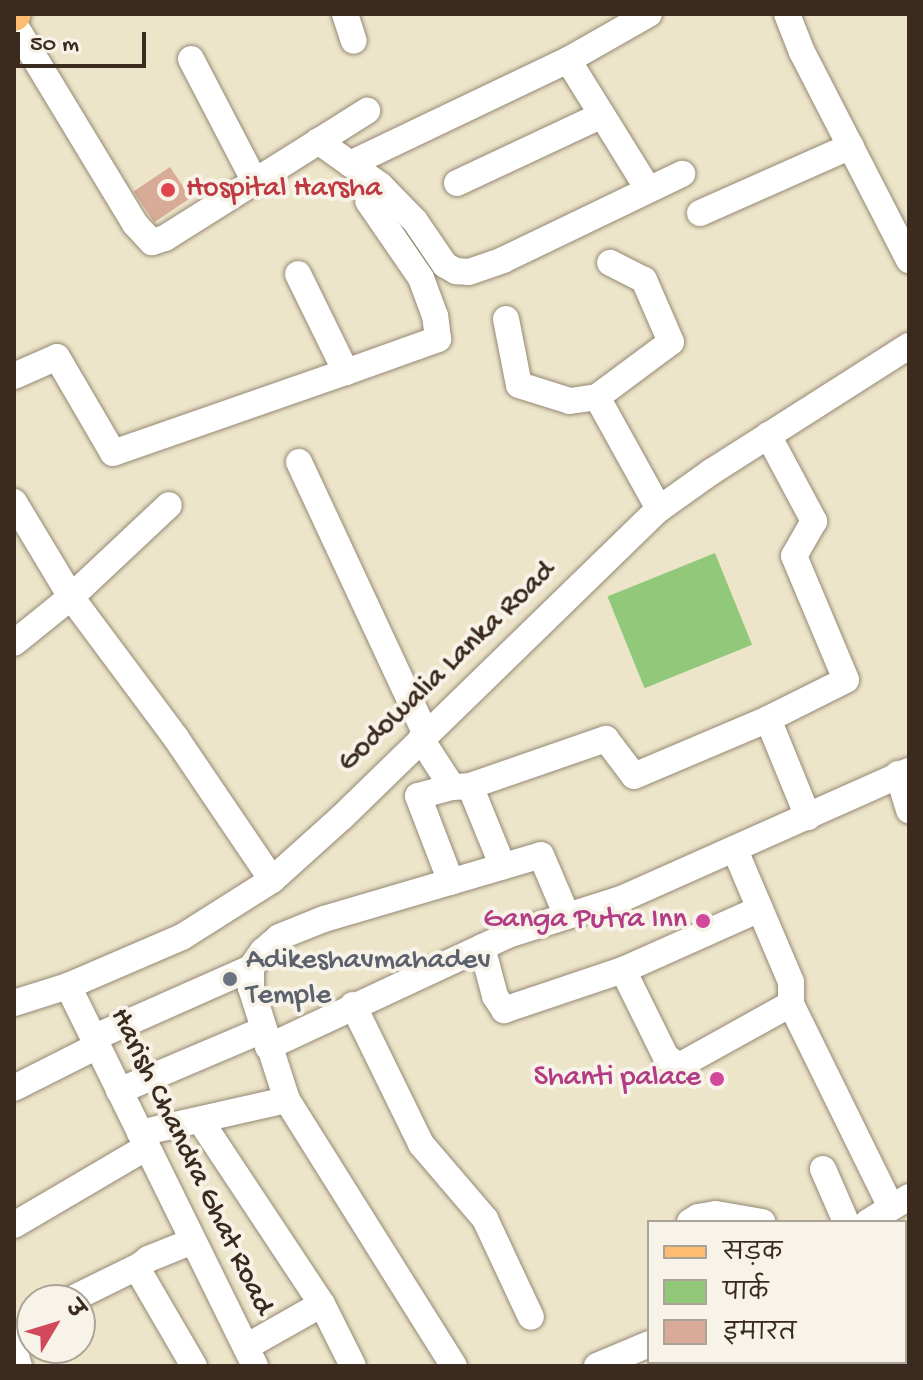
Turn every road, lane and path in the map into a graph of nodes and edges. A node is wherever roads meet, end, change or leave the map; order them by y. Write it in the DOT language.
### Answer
graph roads {
  1 [pos="345,14"];
  2 [pos="649,14"];
  3 [pos="787,14"];
  4 [pos="14,24"];
  5 [pos="354,41"];
  6 [pos="191,59"];
  7 [pos="568,60"];
  8 [pos="367,111"];
  9 [pos="602,115"];
  10 [pos="318,141"];
  11 [pos="851,146"];
  12 [pos="350,164"];
  13 [pos="682,174"];
  14 [pos="255,182"];
  15 [pos="457,183"];
  16 [pos="648,189"];
  17 [pos="368,201"];
  18 [pos="700,213"];
  19 [pos="909,260"];
  20 [pos="610,263"];
  21 [pos="298,274"];
  22 [pos="506,319"];
  23 [pos="909,346"];
  24 [pos="346,372"];
  25 [pos="14,376"];
  26 [pos="597,397"];
  27 [pos="768,435"];
  28 [pos="299,462"];
  29 [pos="14,502"];
  30 [pos="169,505"];
  31 [pos="659,509"];
  32 [pos="71,597"];
  33 [pos="14,643"];
  34 [pos="768,719"];
  35 [pos="424,736"];
  36 [pos="903,772"];
  37 [pos="461,786"];
  38 [pos="909,810"];
  39 [pos="808,817"];
  40 [pos="735,850"];
  41 [pos="503,867"];
  42 [pos="272,880"];
  43 [pos="451,882"];
  44 [pos="760,909"];
  45 [pos="567,916"];
  46 [pos="482,947"];
  47 [pos="251,968"];
  48 [pos="623,970"];
  49 [pos="68,986"];
  50 [pos="14,1003"];
  51 [pos="791,1004"];
  52 [pos="353,1005"];
  53 [pos="266,1038"];
  54 [pos="95,1042"];
  55 [pos="14,1088"];
  56 [pos="119,1091"];
  57 [pos="287,1100"];
  58 [pos="200,1120"];
  59 [pos="144,1140"];
  60 [pos="823,1169"];
  61 [pos="865,1216"];
  62 [pos="693,1220"];
  63 [pos="750,1220"];
  64 [pos="14,1225"];
  65 [pos="193,1241"];
  66 [pos="141,1265"];
  67 [pos="96,1287"];
  68 [pos="322,1304"];
  69 [pos="531,1317"];
  70 [pos="647,1345"];
  71 [pos="14,1349"];
  72 [pos="250,1357"];
  73 [pos="19,1366"];
  74 [pos="194,1366"];
  75 [pos="353,1366"];
  76 [pos="454,1366"];
  77 [pos="597,1366"];
  1 -- 5 [label="street"];
  2 -- 7 [label="street"];
  3 -- 11 [label="street"];
  4 -- 14 [label="street"];
  6 -- 14 [label="street"];
  7 -- 9 [label="street"];
  7 -- 12 [label="street"];
  8 -- 10 [label="street"];
  9 -- 15 [label="street"];
  9 -- 16 [label="street"];
  10 -- 12 [label="street"];
  10 -- 14 [label="street"];
  11 -- 18 [label="street"];
  11 -- 19 [label="street"];
  12 -- 16 [label="street"];
  13 -- 16 [label="street"];
  17 -- 24 [label="street"];
  20 -- 26 [label="street"];
  21 -- 24 [label="street"];
  22 -- 26 [label="street"];
  23 -- 27 [label="street, Godowalia Lanka Road"];
  24 -- 25 [label="street"];
  26 -- 31 [label="street"];
  27 -- 31 [label="street, Godowalia Lanka Road"];
  27 -- 34 [label="street"];
  28 -- 35 [label="street"];
  29 -- 32 [label="street"];
  30 -- 32 [label="street"];
  31 -- 35 [label="street, Godowalia Lanka Road"];
  32 -- 33 [label="street"];
  32 -- 42 [label="street"];
  34 -- 37 [label="street"];
  34 -- 39 [label="street"];
  35 -- 37 [label="street"];
  35 -- 42 [label="street, Godowalia Lanka Road"];
  36 -- 38 [label="street"];
  36 -- 39 [label="street"];
  37 -- 41 [label="street"];
  37 -- 43 [label="street"];
  39 -- 40 [label="street"];
  40 -- 44 [label="street"];
  40 -- 45 [label="street"];
  41 -- 43 [label="street"];
  41 -- 45 [label="street"];
  42 -- 49 [label="street, Godowalia Lanka Road"];
  43 -- 47 [label="street"];
  44 -- 48 [label="street"];
  44 -- 51 [label="street"];
  45 -- 46 [label="street"];
  46 -- 48 [label="street"];
  46 -- 52 [label="street"];
  47 -- 53 [label="street"];
  47 -- 54 [label="street"];
  48 -- 51 [label="street"];
  49 -- 50 [label="street, Godowalia Lanka Road"];
  49 -- 54 [label="street, Harish Chandra Ghat Road"];
  51 -- 61 [label="street"];
  52 -- 53 [label="street"];
  52 -- 69 [label="street"];
  53 -- 56 [label="street"];
  53 -- 57 [label="street"];
  54 -- 55 [label="street"];
  54 -- 56 [label="street, Harish Chandra Ghat Road"];
  56 -- 59 [label="street, Harish Chandra Ghat Road"];
  57 -- 58 [label="street"];
  57 -- 76 [label="street"];
  58 -- 59 [label="street"];
  58 -- 68 [label="street"];
  59 -- 64 [label="street"];
  59 -- 65 [label="street, Harish Chandra Ghat Road"];
  60 -- 61 [label="street"];
  62 -- 63 [label="street"];
  65 -- 66 [label="street"];
  65 -- 72 [label="street, Harish Chandra Ghat Road"];
  66 -- 67 [label="street"];
  66 -- 74 [label="street"];
  68 -- 72 [label="street"];
  68 -- 75 [label="street"];
  70 -- 77 [label="street"];
  71 -- 73 [label="street"];
}
